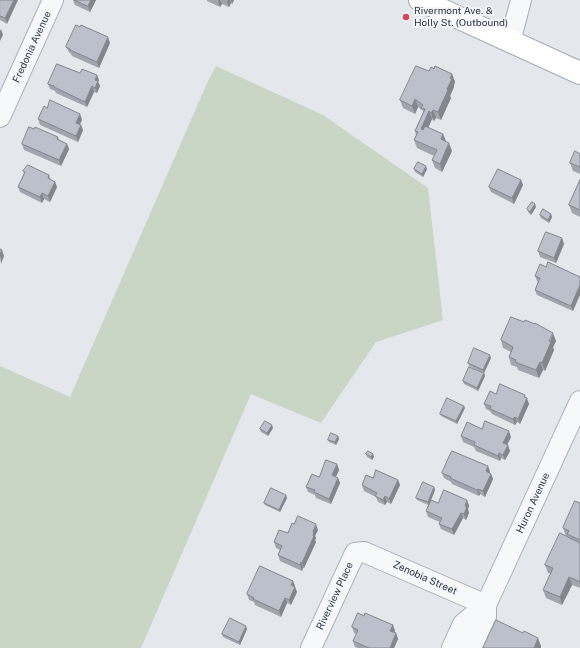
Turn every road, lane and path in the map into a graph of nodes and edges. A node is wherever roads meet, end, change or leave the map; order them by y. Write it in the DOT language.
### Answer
graph roads {
  1 [pos="52,0"];
  2 [pos="420,0"];
  3 [pos="521,0"];
  4 [pos="510,42"];
  5 [pos="580,73"];
  6 [pos="0,116"];
  7 [pos="580,401"];
  8 [pos="364,552"];
  9 [pos="486,605"];
  10 [pos="311,648"];
  11 [pos="452,648"];
  12 [pos="473,648"];
  1 -- 6 [label="street, Fredonia Avenue"];
  2 -- 4 [label="main road"];
  3 -- 4 [label="street"];
  4 -- 5 [label="main road"];
  7 -- 9 [label="street, Huron Avenue"];
  8 -- 9 [label="street, Zenobia Street"];
  8 -- 10 [label="street, Riverview Place"];
  9 -- 11 [label="street, Huron Avenue"];
  9 -- 12 [label="street, Huron Avenue"];
}
